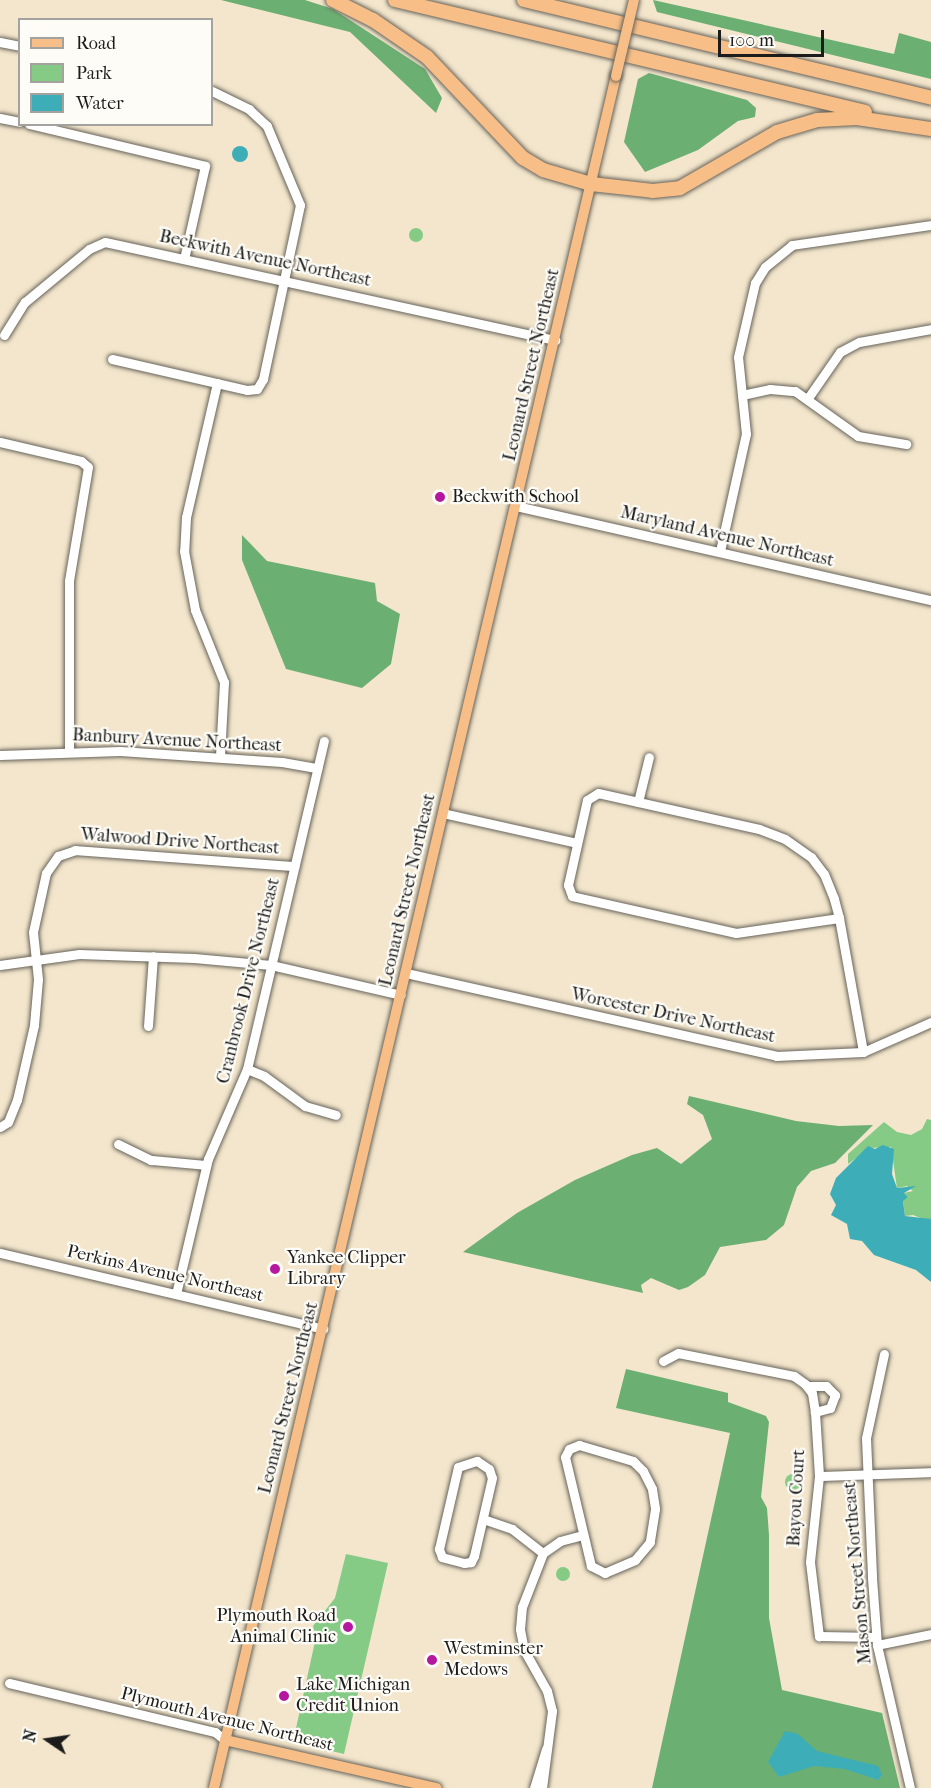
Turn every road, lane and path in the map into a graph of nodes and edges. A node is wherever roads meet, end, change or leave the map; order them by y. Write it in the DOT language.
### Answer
graph roads {
  1 [pos="333,0"];
  2 [pos="395,0"];
  3 [pos="524,0"];
  4 [pos="566,0"];
  5 [pos="634,0"];
  6 [pos="678,37"];
  7 [pos="0,42"];
  8 [pos="18,46"];
  9 [pos="213,91"];
  10 [pos="931,98"];
  11 [pos="0,118"];
  12 [pos="18,122"];
  13 [pos="37,126"];
  14 [pos="931,129"];
  15 [pos="591,184"];
  16 [pos="931,225"];
  17 [pos="184,259"];
  18 [pos="285,282"];
  19 [pos="931,329"];
  20 [pos="4,335"];
  21 [pos="555,340"];
  22 [pos="112,359"];
  23 [pos="217,384"];
  24 [pos="742,395"];
  25 [pos="808,398"];
  26 [pos="0,442"];
  27 [pos="906,444"];
  28 [pos="516,507"];
  29 [pos="720,552"];
  30 [pos="931,600"];
  31 [pos="324,741"];
  32 [pos="69,751"];
  33 [pos="0,755"];
  34 [pos="220,757"];
  35 [pos="649,757"];
  36 [pos="317,768"];
  37 [pos="638,802"];
  38 [pos="443,813"];
  39 [pos="577,843"];
  40 [pos="294,866"];
  41 [pos="839,918"];
  42 [pos="153,956"];
  43 [pos="35,959"];
  44 [pos="0,965"];
  45 [pos="272,965"];
  46 [pos="406,973"];
  47 [pos="401,994"];
  48 [pos="931,1022"];
  49 [pos="148,1026"];
  50 [pos="862,1052"];
  51 [pos="247,1070"];
  52 [pos="336,1116"];
  53 [pos="2,1126"];
  54 [pos="118,1144"];
  55 [pos="206,1165"];
  56 [pos="0,1253"];
  57 [pos="176,1294"];
  58 [pos="323,1329"];
  59 [pos="884,1354"];
  60 [pos="663,1362"];
  61 [pos="807,1386"];
  62 [pos="815,1412"];
  63 [pos="931,1472"];
  64 [pos="866,1475"];
  65 [pos="819,1476"];
  66 [pos="483,1519"];
  67 [pos="583,1535"];
  68 [pos="543,1553"];
  69 [pos="931,1634"];
  70 [pos="876,1641"];
  71 [pos="9,1683"];
  72 [pos="225,1740"];
  73 [pos="547,1747"];
  74 [pos="214,1788"];
  75 [pos="438,1788"];
  76 [pos="534,1788"];
  77 [pos="542,1788"];
  78 [pos="910,1788"];
  1 -- 15 [label="highway"];
  2 -- 14 [label="highway"];
  3 -- 6 [label="highway"];
  4 -- 6 [label="highway"];
  5 -- 15 [label="main road, Leonard Street Northeast, bridge"];
  6 -- 10 [label="highway"];
  7 -- 8 [label="street"];
  9 -- 18 [label="street"];
  11 -- 12 [label="street"];
  13 -- 17 [label="street"];
  14 -- 15 [label="highway"];
  15 -- 21 [label="main road, Leonard Street Northeast"];
  16 -- 24 [label="street"];
  17 -- 18 [label="street, Beckwith Avenue Northeast"];
  17 -- 20 [label="street, Beckwith Avenue Northeast"];
  18 -- 21 [label="street, Beckwith Avenue Northeast"];
  18 -- 23 [label="street"];
  19 -- 25 [label="street"];
  21 -- 28 [label="main road, Leonard Street Northeast"];
  22 -- 23 [label="street"];
  23 -- 34 [label="street"];
  24 -- 25 [label="street"];
  24 -- 29 [label="street"];
  25 -- 27 [label="street"];
  26 -- 32 [label="street"];
  28 -- 29 [label="street, Maryland Avenue Northeast"];
  28 -- 38 [label="main road, Leonard Street Northeast"];
  29 -- 30 [label="street, Maryland Avenue Northeast"];
  31 -- 36 [label="street, Cranbrook Drive Northeast"];
  32 -- 33 [label="street, Banbury Avenue Northeast"];
  32 -- 34 [label="street, Banbury Avenue Northeast"];
  34 -- 36 [label="street, Banbury Avenue Northeast"];
  35 -- 37 [label="street"];
  36 -- 40 [label="street, Cranbrook Drive Northeast"];
  37 -- 39 [label="street"];
  37 -- 41 [label="street"];
  38 -- 39 [label="street"];
  38 -- 46 [label="main road, Leonard Street Northeast"];
  39 -- 41 [label="street"];
  40 -- 43 [label="street, Walwood Drive Northeast"];
  40 -- 45 [label="street, Cranbrook Drive Northeast"];
  41 -- 50 [label="street"];
  42 -- 43 [label="street"];
  42 -- 45 [label="street"];
  42 -- 49 [label="street"];
  43 -- 44 [label="street"];
  43 -- 53 [label="street"];
  45 -- 47 [label="street"];
  45 -- 51 [label="street, Cranbrook Drive Northeast"];
  46 -- 47 [label="main road, Leonard Street Northeast"];
  46 -- 50 [label="street, Worcester Drive Northeast"];
  47 -- 58 [label="main road, Leonard Street Northeast"];
  48 -- 50 [label="street, Worcester Drive Northeast"];
  51 -- 52 [label="street"];
  51 -- 55 [label="street, Cranbrook Drive Northeast"];
  54 -- 55 [label="street"];
  55 -- 57 [label="street, Cranbrook Drive Northeast"];
  56 -- 57 [label="street, Perkins Avenue Northeast"];
  57 -- 58 [label="street, Perkins Avenue Northeast"];
  58 -- 72 [label="main road, Leonard Street Northeast"];
  59 -- 64 [label="street, Mason Street Northeast"];
  60 -- 61 [label="street"];
  61 -- 62 [label="street, Bayou Court"];
  61 -- 62 [label="street"];
  62 -- 65 [label="street, Bayou Court"];
  63 -- 64 [label="street"];
  64 -- 65 [label="street"];
  64 -- 70 [label="street, Mason Street Northeast"];
  65 -- 70 [label="street, Bayou Court"];
  66 -- 66 [label="street"];
  66 -- 68 [label="street"];
  67 -- 67 [label="street"];
  67 -- 68 [label="street"];
  68 -- 73 [label="street"];
  69 -- 70 [label="street"];
  70 -- 78 [label="street, Mason Street Northeast"];
  71 -- 72 [label="street, Plymouth Avenue Northeast"];
  72 -- 74 [label="main road, Leonard Street Northeast"];
  72 -- 75 [label="main road, Plymouth Avenue Northeast"];
  73 -- 76 [label="street"];
  73 -- 77 [label="street"];
}
